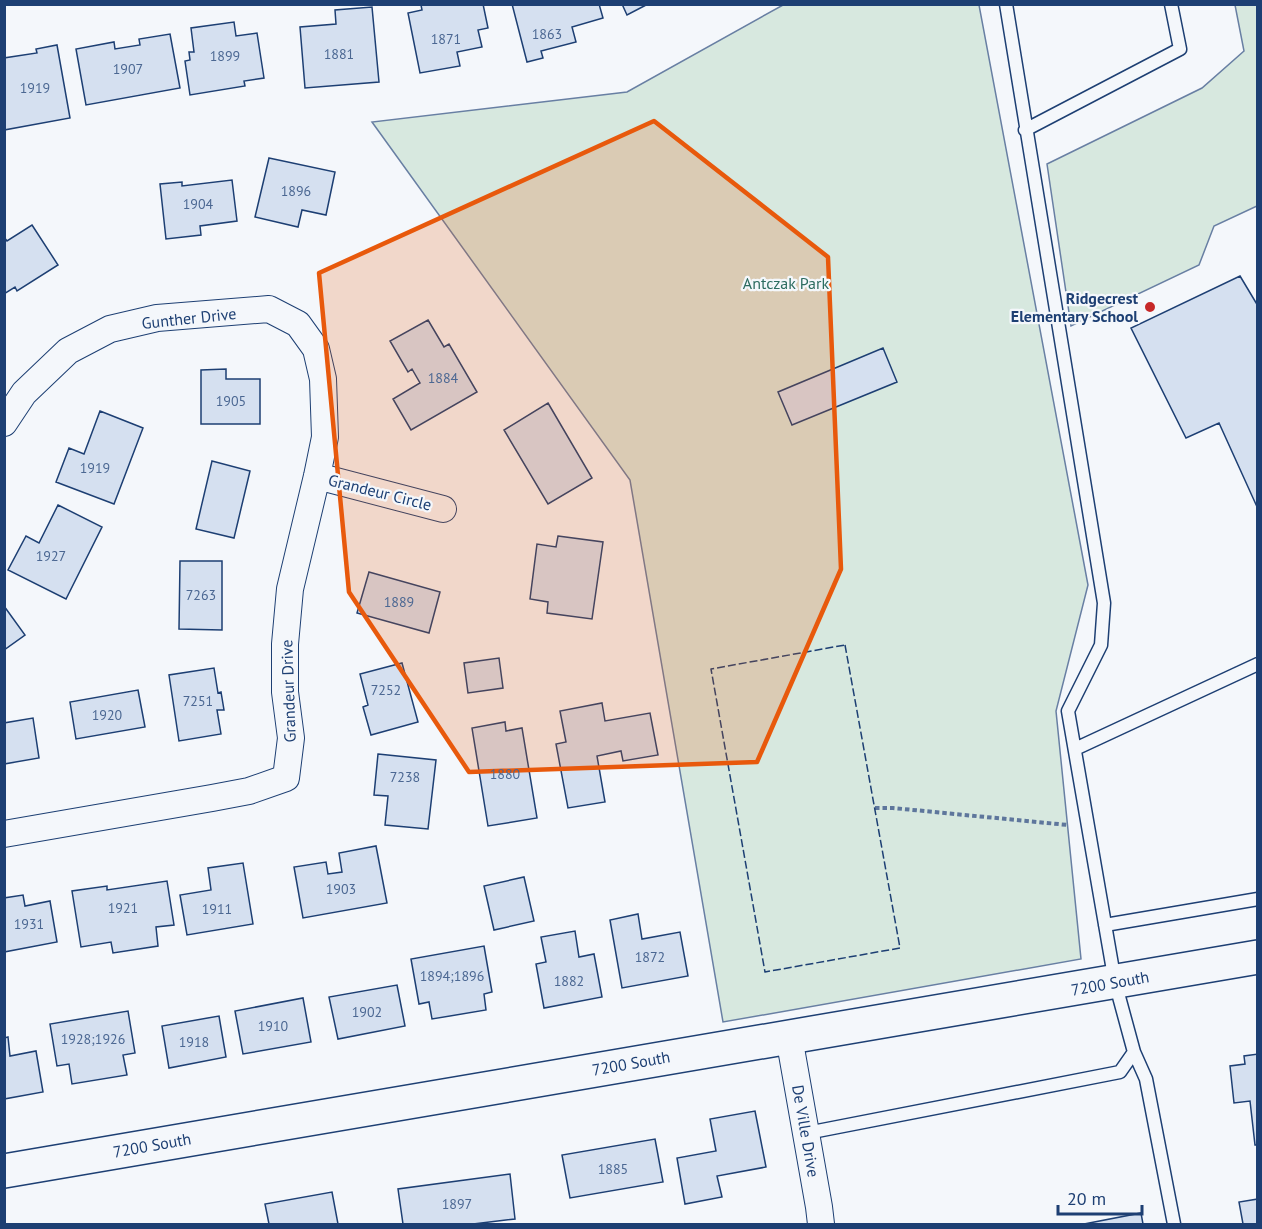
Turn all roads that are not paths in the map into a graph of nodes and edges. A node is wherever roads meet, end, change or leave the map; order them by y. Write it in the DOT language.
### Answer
graph roads {
  1 [pos="1006,4"];
  2 [pos="1171,4"];
  3 [pos="1025,130"];
  4 [pos="269,309"];
  5 [pos="4,423"];
  6 [pos="317,476"];
  7 [pos="443,508"];
  8 [pos="1257,664"];
  9 [pos="1075,749"];
  10 [pos="4,834"];
  11 [pos="1257,899"];
  12 [pos="1105,925"];
  13 [pos="1257,957"];
  14 [pos="1115,982"];
  15 [pos="789,1037"];
  16 [pos="1134,1052"];
  17 [pos="807,1133"];
  18 [pos="4,1171"];
  19 [pos="821,1224"];
  20 [pos="1174,1224"];
  1 -- 3 [label="lane"];
  2 -- 3 [label="lane"];
  3 -- 9 [label="lane"];
  4 -- 5 [label="street, Gunther Drive"];
  4 -- 6 [label="street, Grandeur Drive"];
  6 -- 7 [label="street, Grandeur Circle"];
  6 -- 10 [label="street, Grandeur Drive"];
  8 -- 9 [label="lane"];
  9 -- 12 [label="lane"];
  11 -- 12 [label="lane"];
  12 -- 14 [label="lane"];
  13 -- 14 [label="street, 7200 South"];
  14 -- 15 [label="street, 7200 South"];
  14 -- 16 [label="lane"];
  15 -- 17 [label="street, De Ville Drive"];
  15 -- 18 [label="street, 7200 South"];
  16 -- 17 [label="lane"];
  16 -- 20 [label="lane"];
  17 -- 19 [label="street, De Ville Drive"];
}
